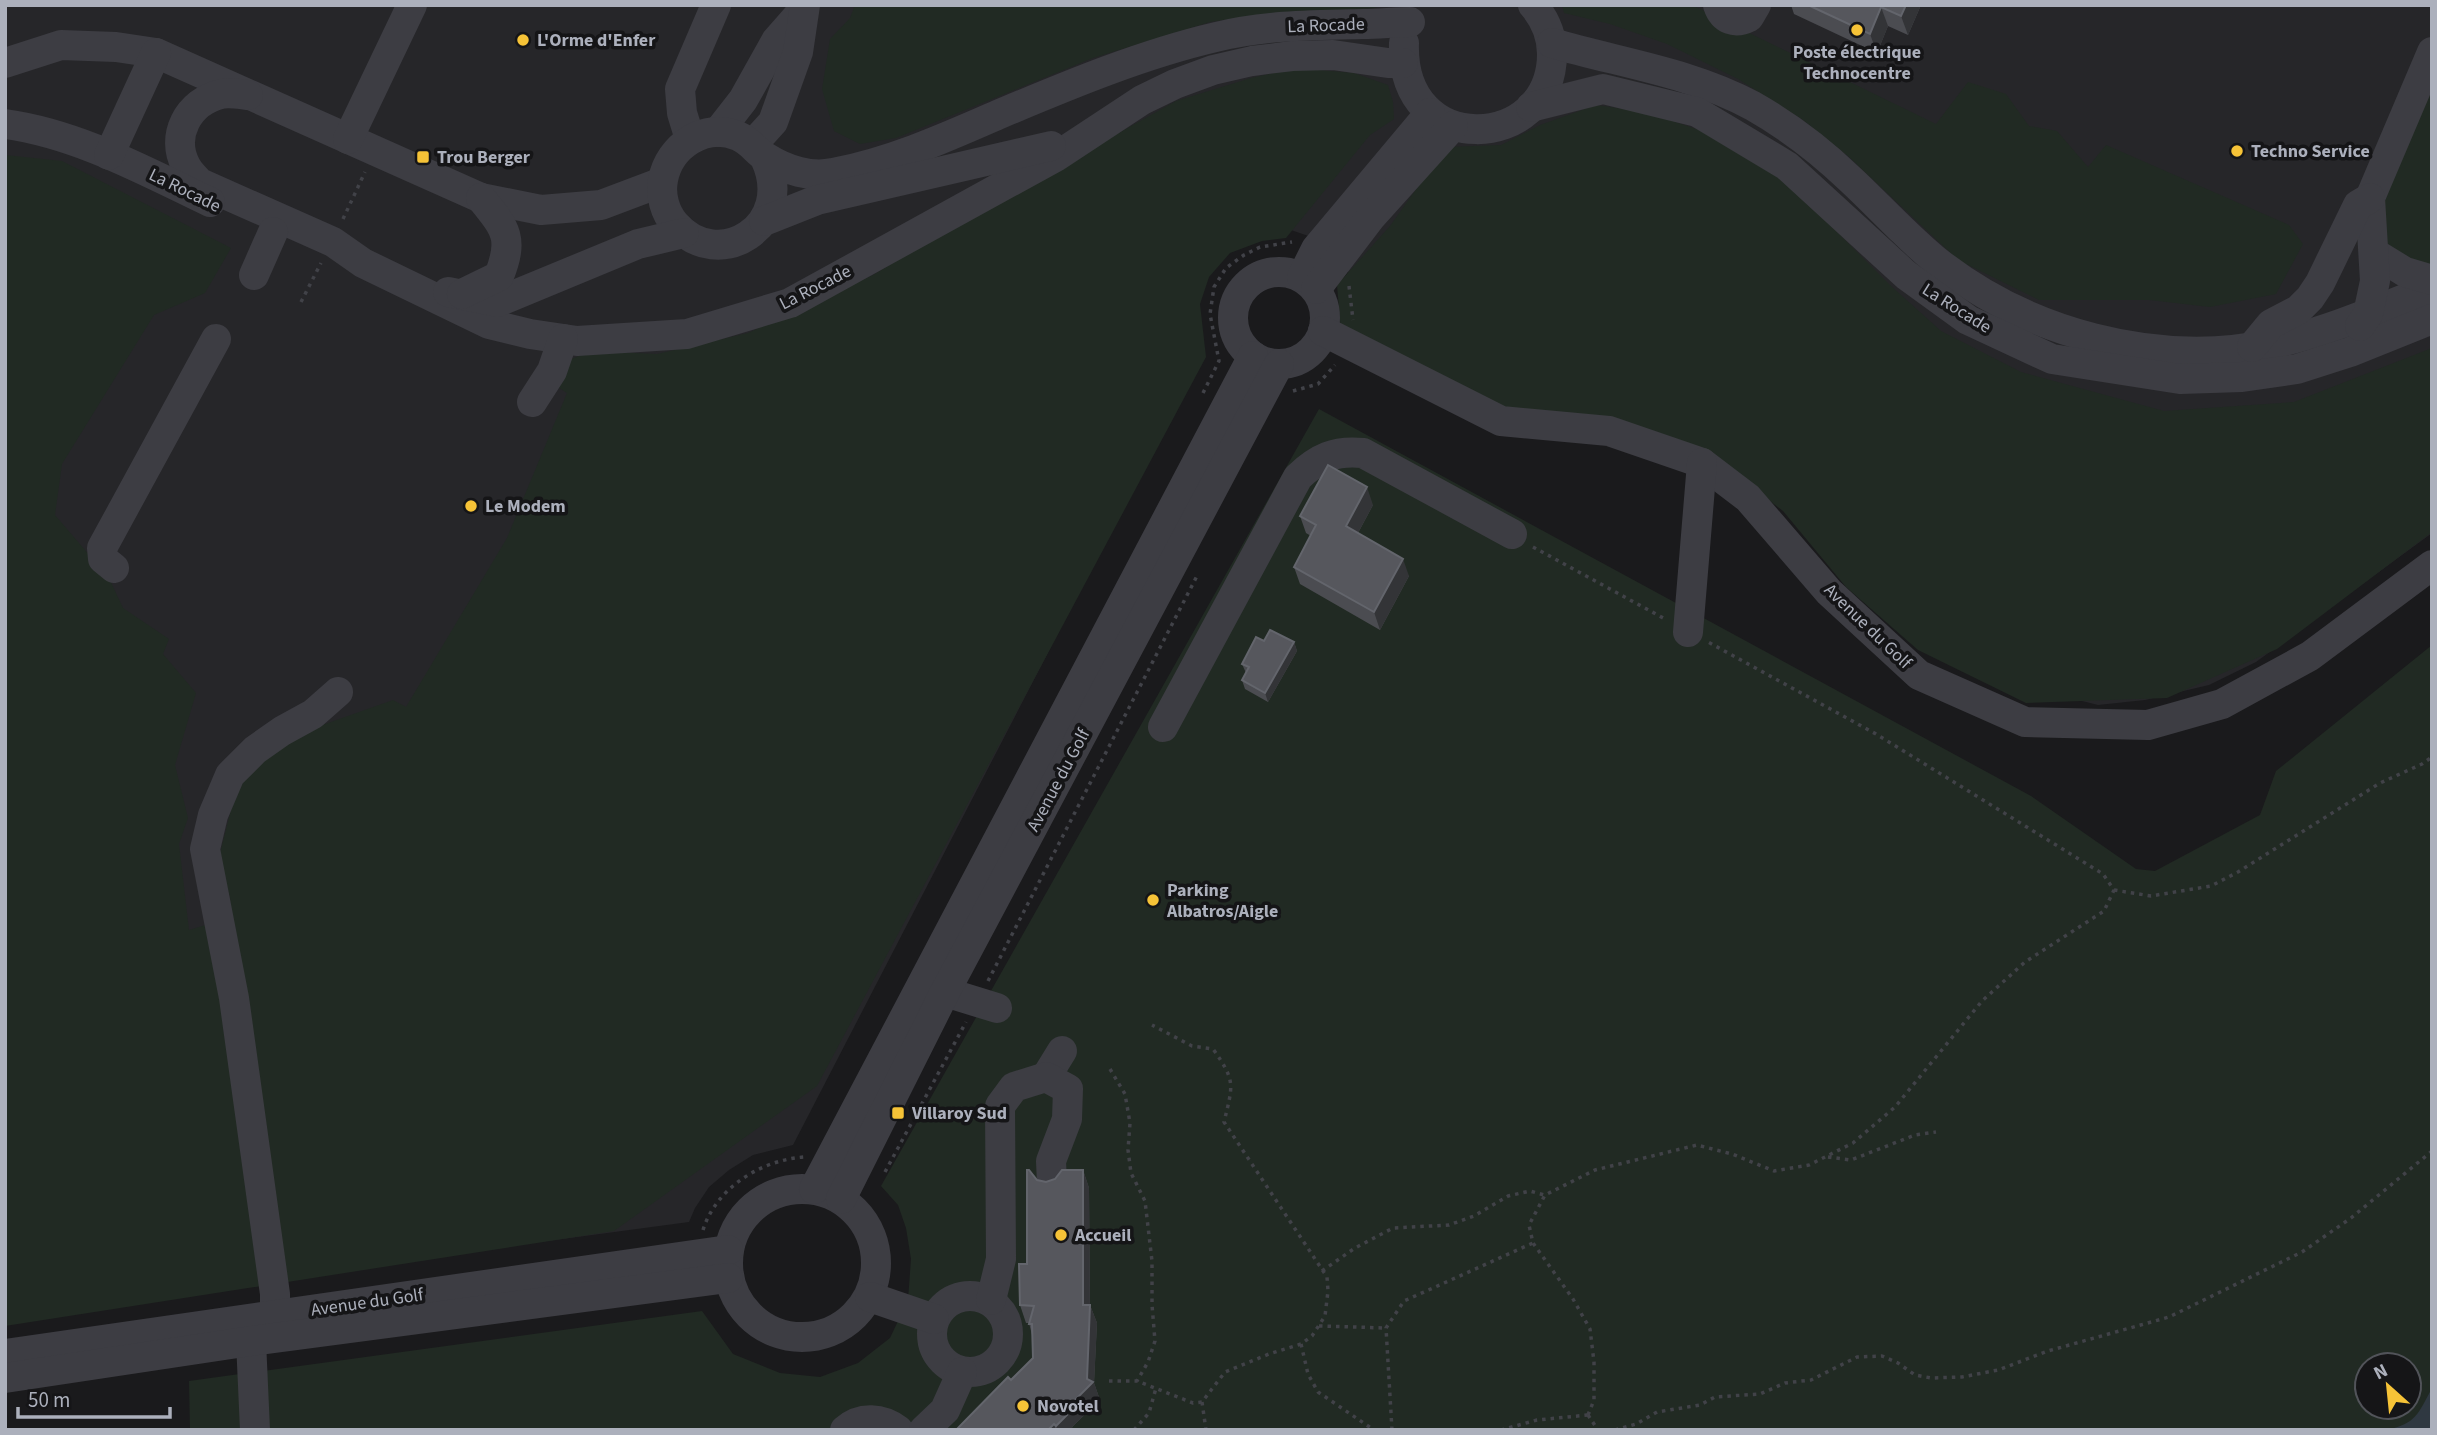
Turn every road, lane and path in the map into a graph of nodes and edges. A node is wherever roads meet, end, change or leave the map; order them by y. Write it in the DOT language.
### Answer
graph roads {
  1 [pos="412,5"];
  2 [pos="716,5"];
  3 [pos="1533,5"];
  4 [pos="1718,5"];
  5 [pos="1756,5"];
  6 [pos="805,7"];
  7 [pos="1416,14"];
  8 [pos="1552,43"];
  9 [pos="2432,52"];
  10 [pos="156,53"];
  11 [pos="5,63"];
  12 [pos="1403,63"];
  13 [pos="248,95"];
  14 [pos="1142,100"];
  15 [pos="1531,107"];
  16 [pos="1442,119"];
  17 [pos="5,124"];
  18 [pos="704,136"];
  19 [pos="348,139"];
  20 [pos="759,151"];
  21 [pos="109,155"];
  22 [pos="662,182"];
  23 [pos="481,198"];
  24 [pos="2370,198"];
  25 [pos="764,221"];
  26 [pos="273,232"];
  27 [pos="684,233"];
  28 [pos="1299,242"];
  29 [pos="2374,253"];
  30 [pos="363,263"];
  31 [pos="2329,266"];
  32 [pos="254,275"];
  33 [pos="1346,279"];
  34 [pos="2432,280"];
  35 [pos="1309,283"];
  36 [pos="416,287"];
  37 [pos="2432,288"];
  38 [pos="462,294"];
  39 [pos="2432,319"];
  40 [pos="2359,328"];
  41 [pos="1323,331"];
  42 [pos="1354,332"];
  43 [pos="216,339"];
  44 [pos="563,339"];
  45 [pos="2251,347"];
  46 [pos="1266,360"];
  47 [pos="1338,360"];
  48 [pos="1219,361"];
  49 [pos="1287,401"];
  50 [pos="532,402"];
  51 [pos="1702,463"];
  52 [pos="1512,534"];
  53 [pos="1203,565"];
  54 [pos="2432,565"];
  55 [pos="114,568"];
  56 [pos="1688,632"];
  57 [pos="338,692"];
  58 [pos="1163,727"];
  59 [pos="2432,757"];
  60 [pos="2114,890"];
  61 [pos="945,992"];
  62 [pos="987,1005"];
  63 [pos="1152,1025"];
  64 [pos="1062,1051"];
  65 [pos="1110,1069"];
  66 [pos="1045,1077"];
  67 [pos="1936,1132"];
  68 [pos="2432,1151"];
  69 [pos="811,1157"];
  70 [pos="1825,1157"];
  71 [pos="880,1180"];
  72 [pos="1052,1183"];
  73 [pos="828,1194"];
  74 [pos="1545,1195"];
  75 [pos="701,1237"];
  76 [pos="1533,1243"];
  77 [pos="728,1264"];
  78 [pos="1322,1271"];
  79 [pos="870,1297"];
  80 [pos="991,1300"];
  81 [pos="275,1315"];
  82 [pos="934,1318"];
  83 [pos="1318,1326"];
  84 [pos="1386,1328"];
  85 [pos="251,1341"];
  86 [pos="1301,1344"];
  87 [pos="5,1354"];
  88 [pos="962,1372"];
  89 [pos="5,1378"];
  90 [pos="1109,1381"];
  91 [pos="1137,1381"];
  92 [pos="1156,1388"];
  93 [pos="1202,1402"];
  94 [pos="1588,1415"];
  95 [pos="255,1430"];
  96 [pos="845,1430"];
  97 [pos="898,1430"];
  98 [pos="924,1430"];
  99 [pos="1134,1430"];
  100 [pos="1206,1430"];
  101 [pos="1374,1430"];
  102 [pos="1392,1430"];
  103 [pos="1501,1430"];
  104 [pos="1598,1430"];
  105 [pos="1615,1430"];
  1 -- 19 [label="street"];
  2 -- 18 [label="street"];
  3 -- 8 [label="street"];
  4 -- 5 [label="street"];
  6 -- 18 [label="street"];
  6 -- 20 [label="street"];
  7 -- 12 [label="street"];
  7 -- 20 [label="street, La Rocade"];
  8 -- 15 [label="street"];
  8 -- 45 [label="street, La Rocade"];
  9 -- 24 [label="street"];
  10 -- 11 [label="street, La Rocade"];
  10 -- 13 [label="street, La Rocade"];
  10 -- 21 [label="street"];
  12 -- 14 [label="street, La Rocade"];
  12 -- 16 [label="street"];
  13 -- 19 [label="street, La Rocade"];
  13 -- 30 [label="street, La Rocade"];
  14 -- 25 [label="street, La Rocade"];
  14 -- 44 [label="street, La Rocade"];
  15 -- 16 [label="street"];
  15 -- 40 [label="street, La Rocade"];
  16 -- 35 [label="street"];
  17 -- 21 [label="street, La Rocade"];
  18 -- 20 [label="street"];
  18 -- 22 [label="street"];
  19 -- 23 [label="street, La Rocade"];
  20 -- 25 [label="street"];
  21 -- 26 [label="street, La Rocade"];
  22 -- 23 [label="street, La Rocade"];
  22 -- 27 [label="street"];
  23 -- 38 [label="street, La Rocade"];
  24 -- 29 [label="street"];
  24 -- 31 [label="street"];
  25 -- 27 [label="street"];
  26 -- 30 [label="street, La Rocade"];
  26 -- 32 [label="street"];
  27 -- 38 [label="street, La Rocade"];
  28 -- 48 [label="path"];
  29 -- 34 [label="street"];
  29 -- 40 [label="street"];
  30 -- 36 [label="street, La Rocade"];
  31 -- 40 [label="street"];
  31 -- 45 [label="street"];
  33 -- 42 [label="path"];
  35 -- 41 [label="street"];
  35 -- 46 [label="street"];
  36 -- 38 [label="street, La Rocade"];
  36 -- 44 [label="street, La Rocade"];
  37 -- 40 [label="street, La Rocade"];
  39 -- 40 [label="street, La Rocade"];
  40 -- 45 [label="street, La Rocade"];
  41 -- 46 [label="street"];
  41 -- 51 [label="street, Avenue du Golf"];
  43 -- 55 [label="street"];
  44 -- 50 [label="street"];
  46 -- 61 [label="street, Avenue du Golf"];
  46 -- 73 [label="street, Avenue du Golf"];
  47 -- 49 [label="path"];
  51 -- 54 [label="street, Avenue du Golf"];
  51 -- 56 [label="street"];
  52 -- 56 [label="path"];
  52 -- 58 [label="street"];
  53 -- 62 [label="path"];
  56 -- 60 [label="path"];
  57 -- 81 [label="street"];
  59 -- 60 [label="path"];
  60 -- 70 [label="path"];
  61 -- 62 [label="street"];
  61 -- 73 [label="street, Avenue du Golf"];
  62 -- 71 [label="path"];
  63 -- 78 [label="path"];
  64 -- 66 [label="street"];
  65 -- 91 [label="path"];
  66 -- 72 [label="street"];
  66 -- 80 [label="street"];
  67 -- 70 [label="path"];
  68 -- 105 [label="path"];
  69 -- 75 [label="path"];
  70 -- 74 [label="path"];
  73 -- 77 [label="street"];
  73 -- 79 [label="street"];
  74 -- 76 [label="path"];
  74 -- 78 [label="path"];
  76 -- 84 [label="path"];
  76 -- 94 [label="path"];
  77 -- 79 [label="street"];
  77 -- 81 [label="street, Avenue du Golf"];
  77 -- 85 [label="street, Avenue du Golf"];
  78 -- 83 [label="path"];
  79 -- 82 [label="street"];
  80 -- 82 [label="street"];
  80 -- 88 [label="street"];
  81 -- 87 [label="street, Avenue du Golf"];
  82 -- 88 [label="street"];
  83 -- 84 [label="path"];
  83 -- 86 [label="path"];
  84 -- 102 [label="path"];
  85 -- 89 [label="street, Avenue du Golf"];
  85 -- 95 [label="street"];
  86 -- 93 [label="path"];
  86 -- 101 [label="path"];
  88 -- 98 [label="street"];
  90 -- 91 [label="path"];
  91 -- 92 [label="path"];
  92 -- 93 [label="path"];
  92 -- 99 [label="path"];
  93 -- 100 [label="path"];
  94 -- 103 [label="path"];
  94 -- 104 [label="path"];
  96 -- 97 [label="street"];
}
